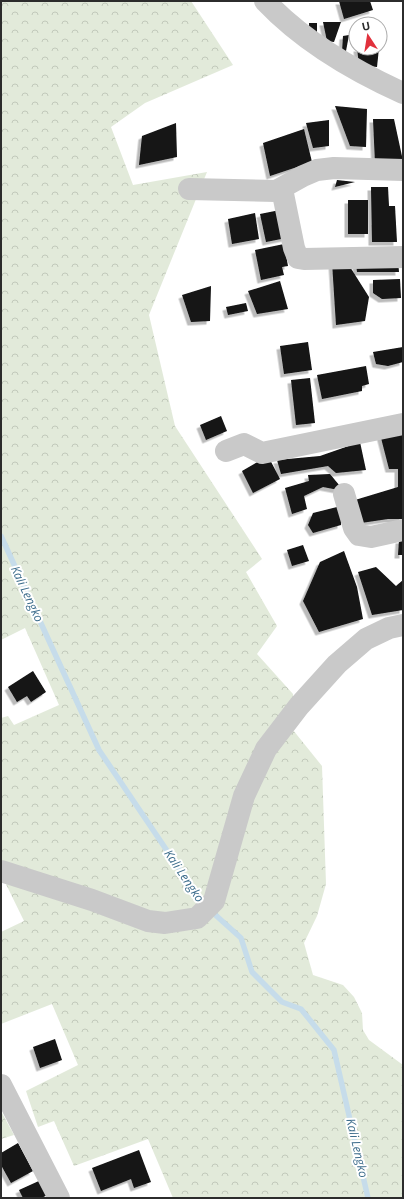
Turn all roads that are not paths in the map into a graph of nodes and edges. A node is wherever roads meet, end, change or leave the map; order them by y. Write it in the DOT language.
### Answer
graph roads {
  1 [pos="265,1"];
  2 [pos="403,93"];
  3 [pos="403,170"];
  4 [pos="189,189"];
  5 [pos="282,189"];
  6 [pos="403,257"];
  7 [pos="403,424"];
  8 [pos="226,451"];
  9 [pos="344,494"];
  10 [pos="403,530"];
  11 [pos="403,624"];
  12 [pos="1,871"];
  13 [pos="1,1085"];
  14 [pos="60,1198"];
  1 -- 2 [label="street"];
  3 -- 5 [label="street"];
  4 -- 5 [label="street"];
  5 -- 6 [label="street"];
  7 -- 8 [label="street"];
  9 -- 10 [label="street"];
  11 -- 12 [label="street"];
  13 -- 14 [label="street"];
}
